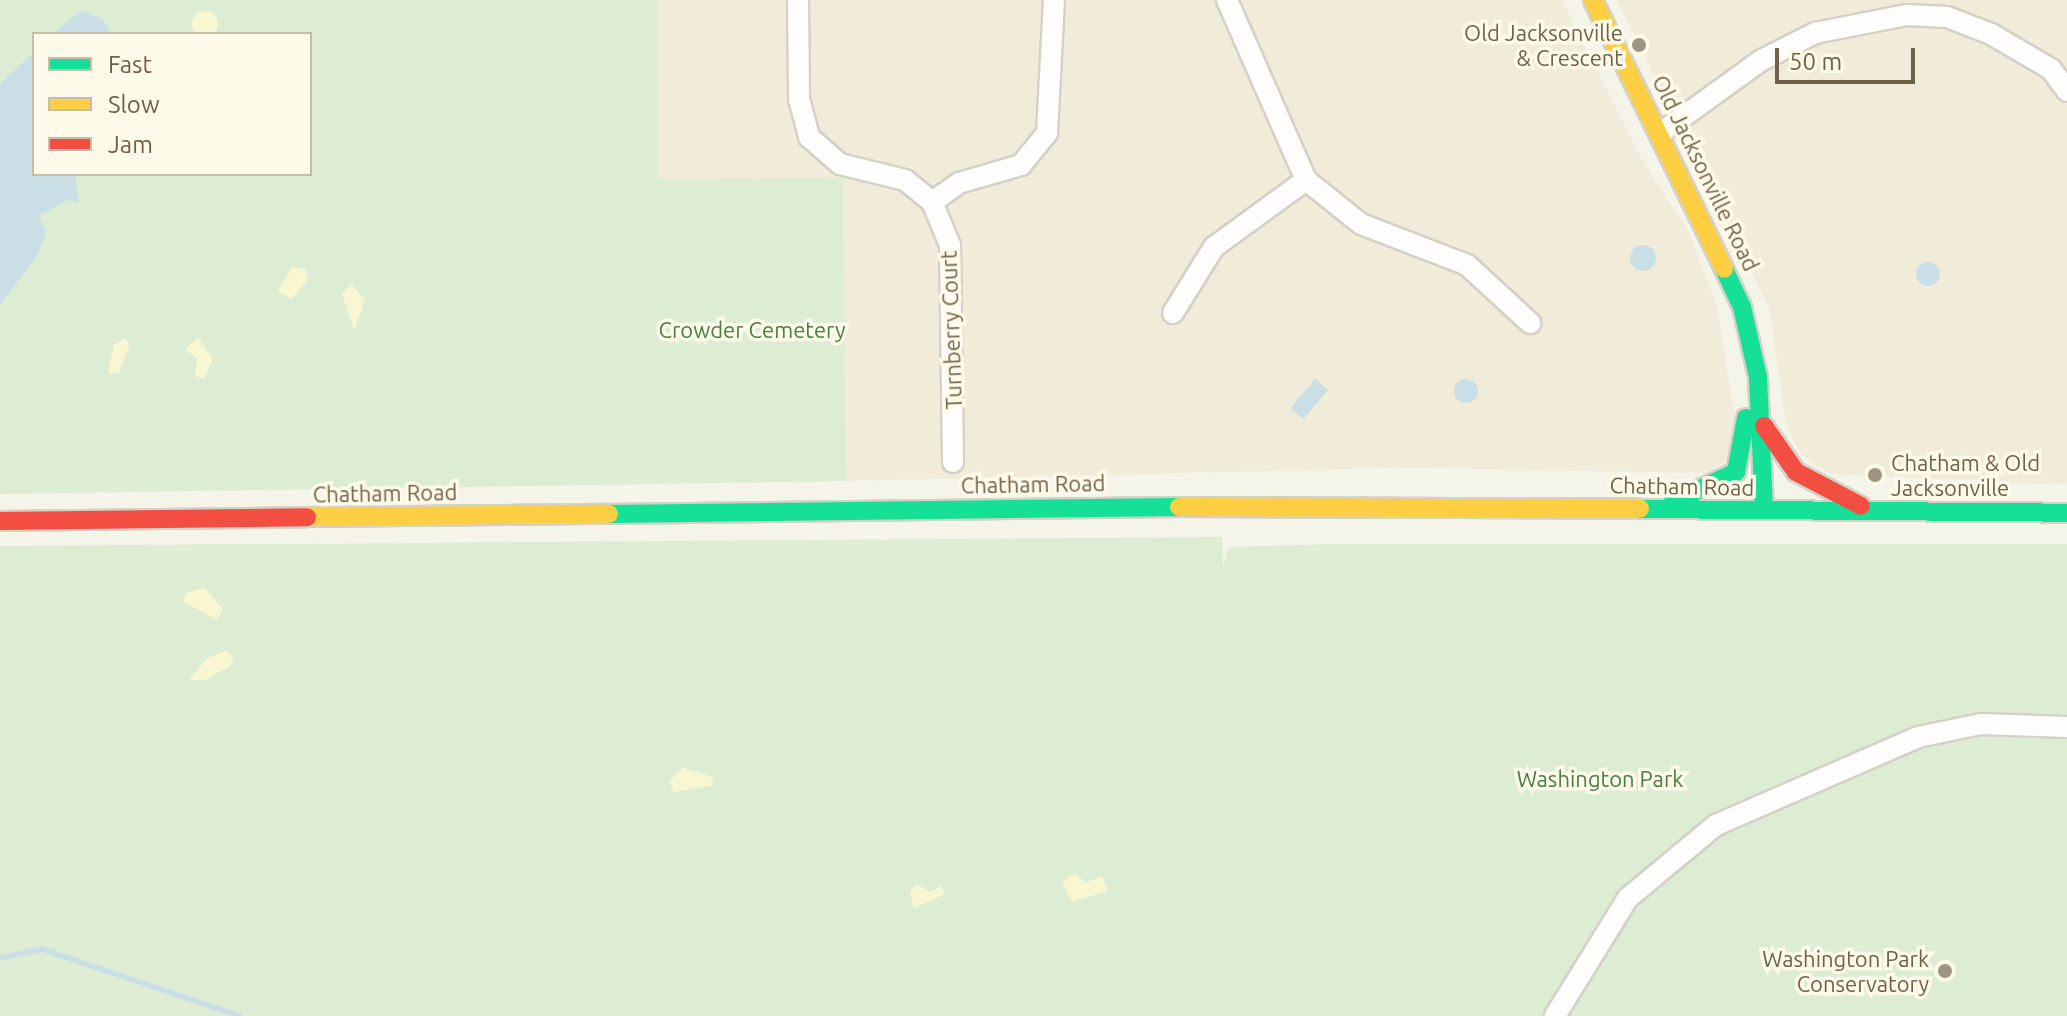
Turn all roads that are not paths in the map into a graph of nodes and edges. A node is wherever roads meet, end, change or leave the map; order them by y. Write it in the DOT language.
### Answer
graph roads {
  1 [pos="798,0"];
  2 [pos="1054,0"];
  3 [pos="1227,0"];
  4 [pos="1593,0"];
  5 [pos="2067,91"];
  6 [pos="1662,132"];
  7 [pos="1306,180"];
  8 [pos="932,202"];
  9 [pos="1742,307"];
  10 [pos="1173,313"];
  11 [pos="1530,323"];
  12 [pos="1762,422"];
  13 [pos="953,462"];
  14 [pos="1652,509"];
  15 [pos="1764,510"];
  16 [pos="1873,511"];
  17 [pos="2067,513"];
  18 [pos="0,521"];
  19 [pos="2067,727"];
  20 [pos="1555,1016"];
  1 -- 8 [label="street"];
  2 -- 8 [label="street"];
  3 -- 7 [label="street"];
  4 -- 6 [label="main road, Old Jacksonville Road"];
  5 -- 6 [label="street"];
  6 -- 9 [label="main road, Old Jacksonville Road"];
  7 -- 10 [label="street"];
  7 -- 11 [label="street"];
  8 -- 13 [label="street, Turnberry Court"];
  9 -- 12 [label="main road, Old Jacksonville Road"];
  9 -- 14 [label="main road"];
  12 -- 15 [label="main road, Old Jacksonville Road"];
  12 -- 16 [label="main road"];
  14 -- 15 [label="main road, Chatham Road"];
  14 -- 18 [label="main road, Chatham Road"];
  15 -- 16 [label="main road, Chatham Road"];
  16 -- 17 [label="main road, Chatham Road"];
  19 -- 20 [label="street"];
}
